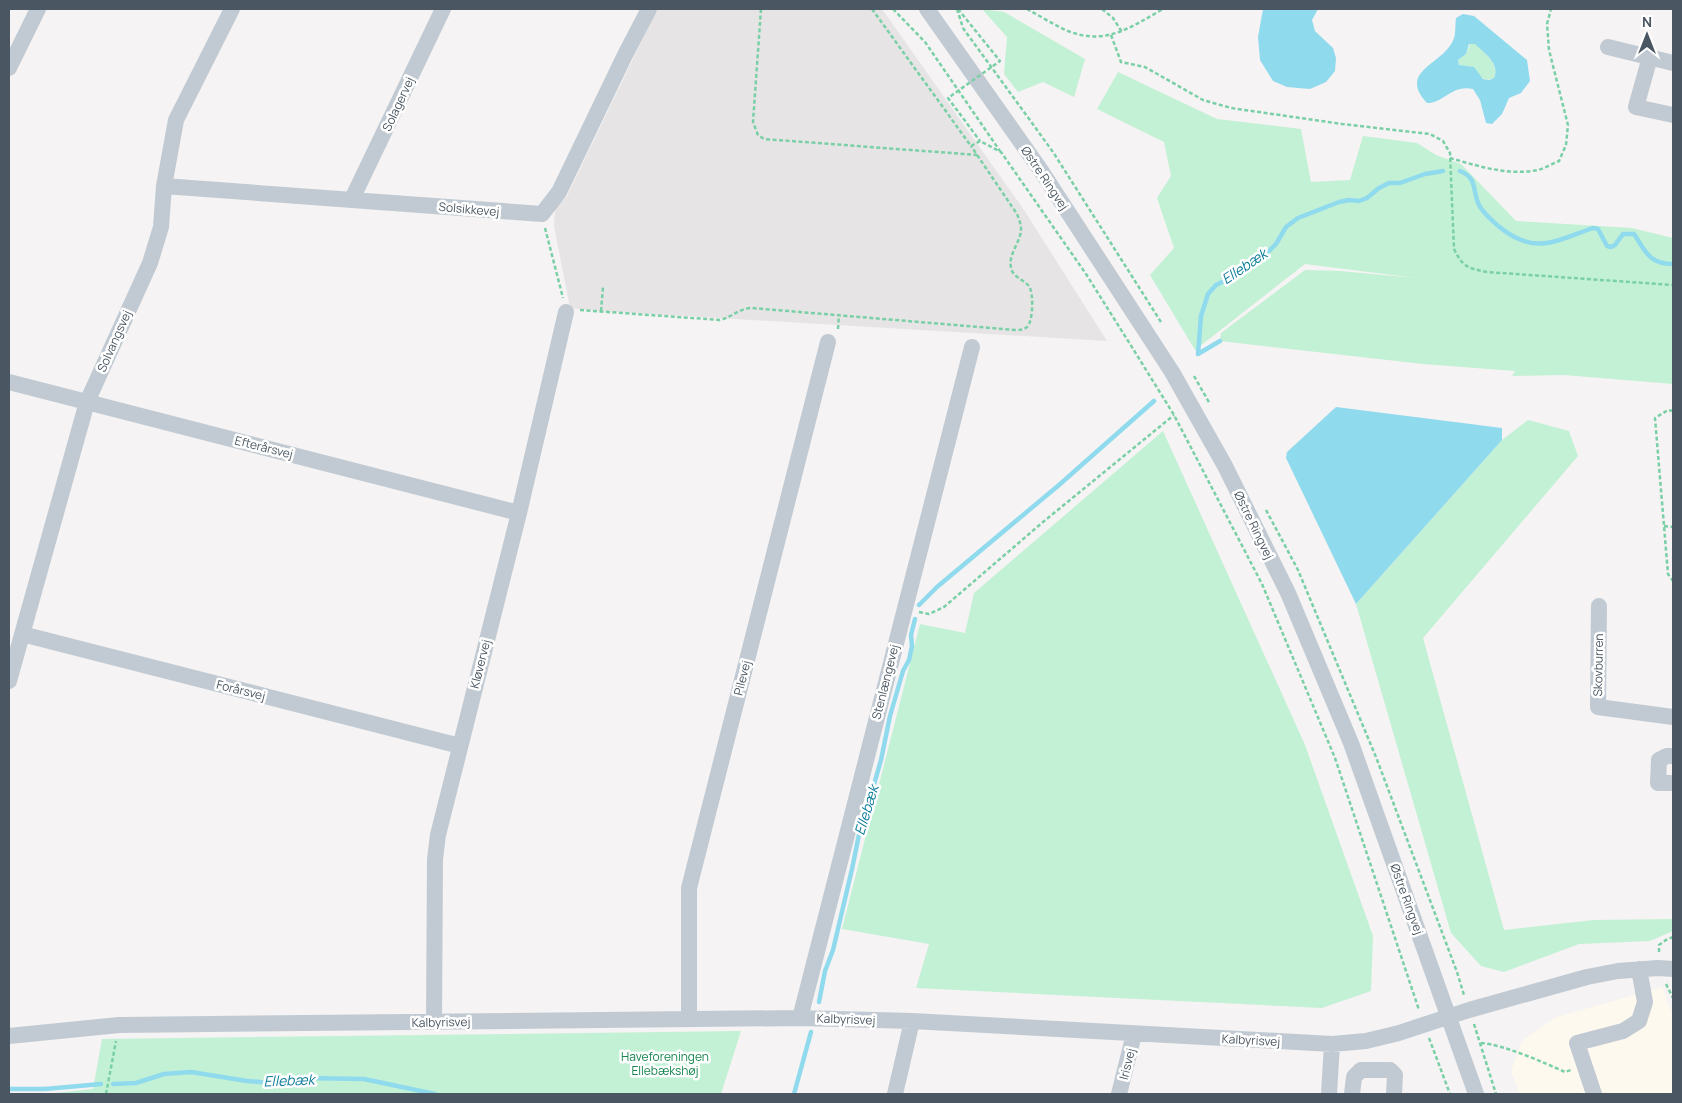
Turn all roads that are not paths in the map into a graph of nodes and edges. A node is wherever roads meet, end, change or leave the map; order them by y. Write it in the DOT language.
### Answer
graph roads {
  1 [pos="38,9"];
  2 [pos="232,9"];
  3 [pos="443,9"];
  4 [pos="649,9"];
  5 [pos="927,9"];
  6 [pos="1608,47"];
  7 [pos="1650,57"];
  8 [pos="1673,63"];
  9 [pos="9,68"];
  10 [pos="1673,115"];
  11 [pos="164,186"];
  12 [pos="352,199"];
  13 [pos="566,312"];
  14 [pos="828,342"];
  15 [pos="972,347"];
  16 [pos="9,382"];
  17 [pos="86,402"];
  18 [pos="519,513"];
  19 [pos="1599,606"];
  20 [pos="22,634"];
  21 [pos="9,681"];
  22 [pos="1673,717"];
  23 [pos="460,746"];
  24 [pos="1673,756"];
  25 [pos="1673,783"];
  26 [pos="1666,968"];
  27 [pos="1639,969"];
  28 [pos="1450,1016"];
  29 [pos="800,1018"];
  30 [pos="688,1019"];
  31 [pos="912,1021"];
  32 [pos="434,1022"];
  33 [pos="1134,1034"];
  34 [pos="9,1036"];
  35 [pos="1332,1044"];
  36 [pos="895,1094"];
  37 [pos="1119,1094"];
  38 [pos="1329,1094"];
  39 [pos="1352,1094"];
  40 [pos="1394,1094"];
  41 [pos="1476,1094"];
  42 [pos="1594,1094"];
  1 -- 9 [label="street"];
  2 -- 11 [label="street, Solvangsvej"];
  3 -- 12 [label="street, Solagervej"];
  4 -- 12 [label="street, Solsikkevej"];
  5 -- 28 [label="street, Østre Ringvej"];
  6 -- 7 [label="street"];
  7 -- 8 [label="street"];
  7 -- 10 [label="street"];
  11 -- 12 [label="street, Solsikkevej"];
  11 -- 17 [label="street, Solvangsvej"];
  13 -- 18 [label="street, Kløvervej"];
  14 -- 30 [label="street, Pilevej"];
  15 -- 29 [label="street, Stenlængevej"];
  16 -- 17 [label="street, Efterårsvej"];
  17 -- 18 [label="street, Efterårsvej"];
  17 -- 20 [label="street, Solvangsvej"];
  18 -- 23 [label="street, Kløvervej"];
  19 -- 22 [label="street, Skovburren"];
  20 -- 21 [label="street, Solvangsvej"];
  20 -- 23 [label="street, Forårsvej"];
  23 -- 32 [label="street, Kløvervej"];
  24 -- 25 [label="street"];
  26 -- 27 [label="street, Kalbyrisvej"];
  27 -- 28 [label="street, Kalbyrisvej"];
  27 -- 42 [label="street"];
  28 -- 35 [label="street, Kalbyrisvej"];
  28 -- 41 [label="street, Østre Ringvej"];
  29 -- 30 [label="street, Kalbyrisvej"];
  29 -- 31 [label="street, Kalbyrisvej"];
  30 -- 32 [label="street, Kalbyrisvej"];
  31 -- 33 [label="street, Kalbyrisvej"];
  31 -- 36 [label="street"];
  32 -- 34 [label="street, Kalbyrisvej"];
  33 -- 35 [label="street, Kalbyrisvej"];
  33 -- 37 [label="street, Irisvej"];
  35 -- 38 [label="street"];
  39 -- 40 [label="street"];
}
